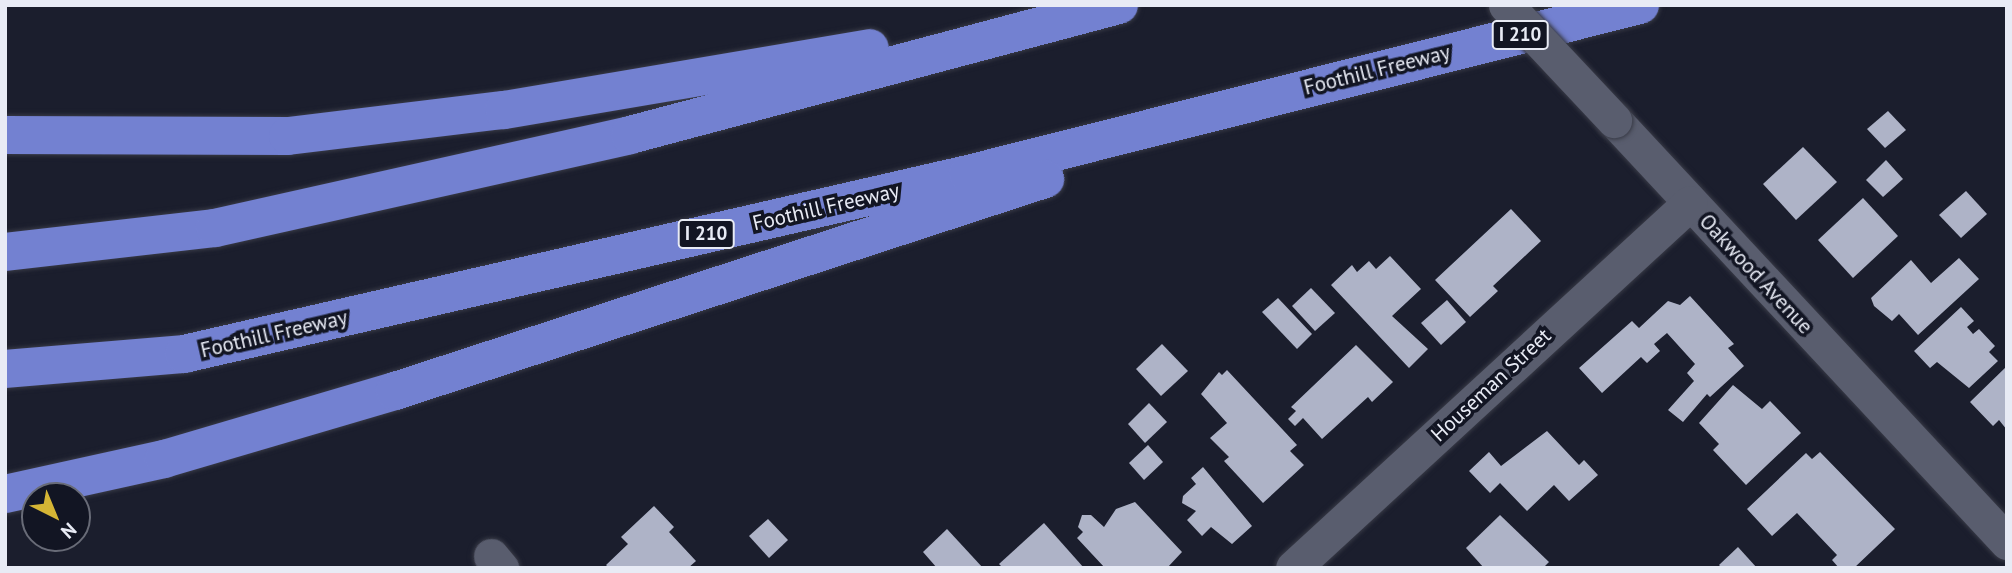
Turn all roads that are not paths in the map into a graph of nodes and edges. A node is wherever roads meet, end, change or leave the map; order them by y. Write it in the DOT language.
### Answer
graph roads {
  1 [pos="1506,5"];
  2 [pos="1640,5"];
  3 [pos="1113,7"];
  4 [pos="1400,64"];
  5 [pos="5,135"];
  6 [pos="1690,203"];
  7 [pos="5,252"];
  8 [pos="5,369"];
  9 [pos="5,494"];
  10 [pos="2007,542"];
  11 [pos="1293,568"];
  1 -- 6 [label="street, Oakwood Avenue, bridge"];
  2 -- 4 [label="highway, Foothill Freeway / I 210"];
  3 -- 5 [label="highway"];
  3 -- 7 [label="highway"];
  4 -- 8 [label="highway, Foothill Freeway / I 210"];
  4 -- 9 [label="highway"];
  6 -- 10 [label="street, Oakwood Avenue"];
  6 -- 11 [label="street, Houseman Street"];
}
